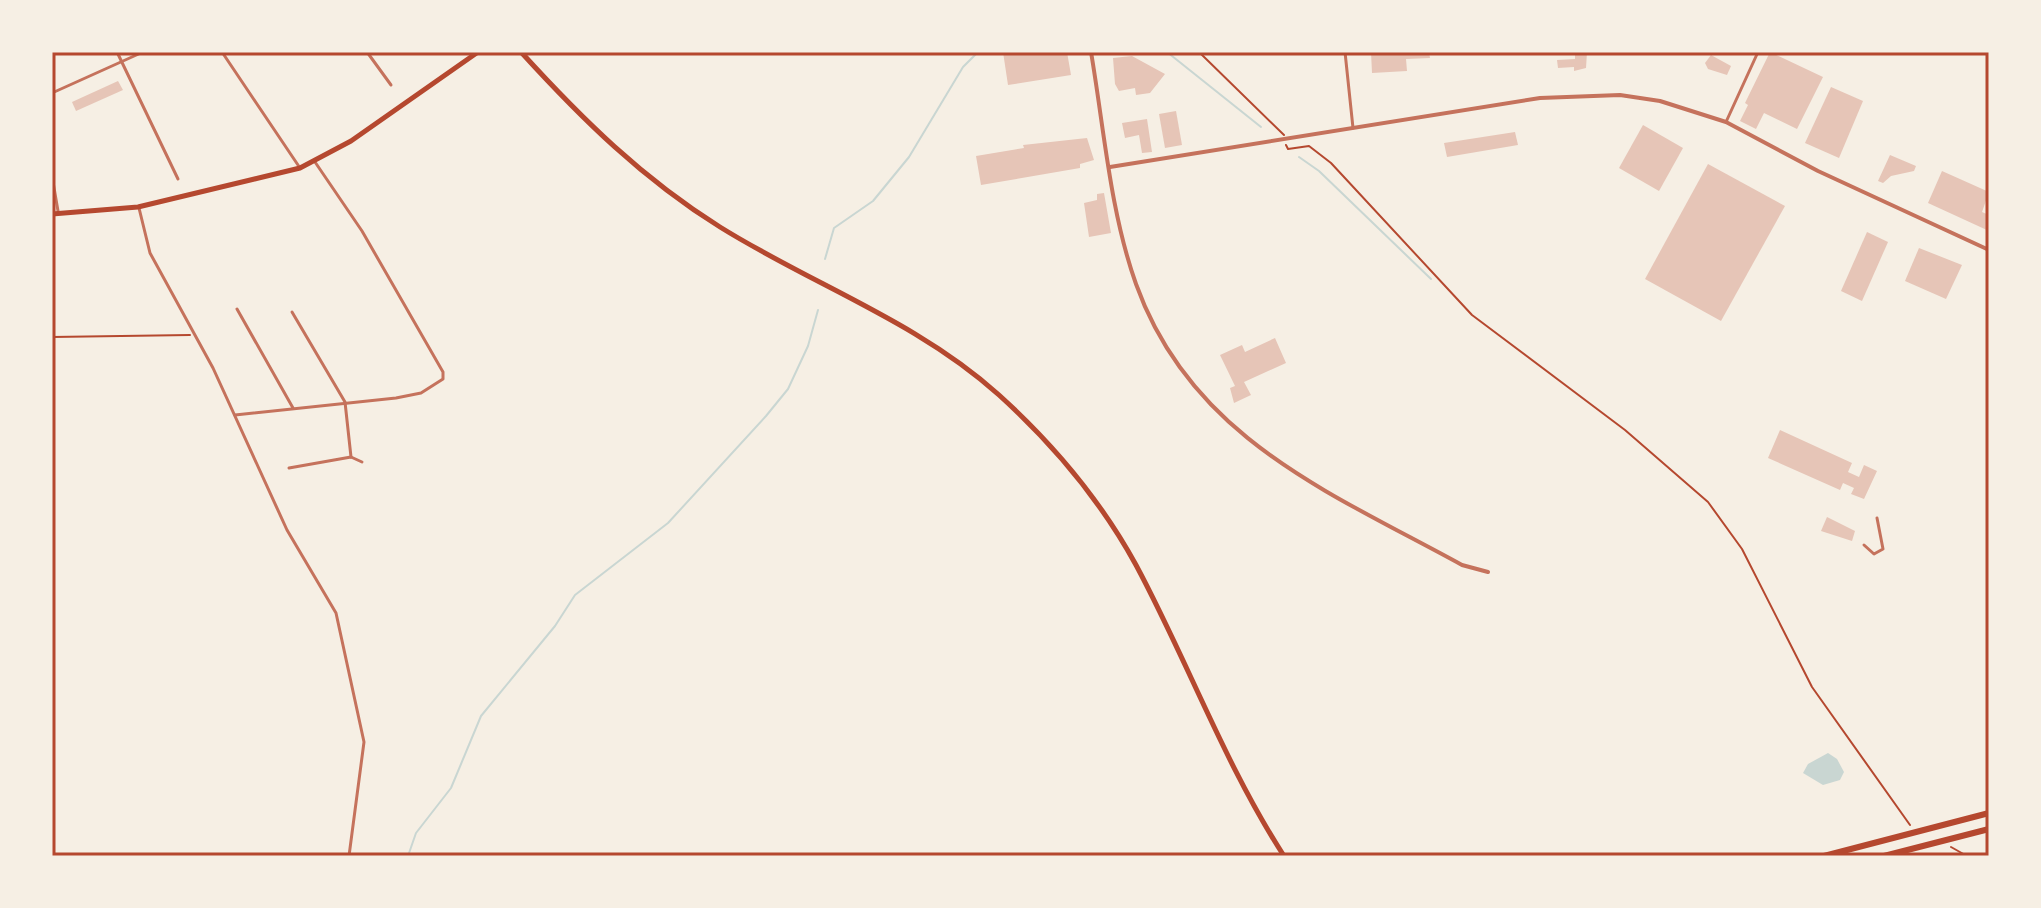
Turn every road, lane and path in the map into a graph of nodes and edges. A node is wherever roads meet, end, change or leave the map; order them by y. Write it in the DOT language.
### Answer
graph roads {
  1 [pos="117,52"];
  2 [pos="143,52"];
  3 [pos="222,52"];
  4 [pos="367,52"];
  5 [pos="478,52"];
  6 [pos="521,52"];
  7 [pos="1091,52"];
  8 [pos="1199,52"];
  9 [pos="1345,52"];
  10 [pos="1758,52"];
  11 [pos="122,61"];
  12 [pos="391,85"];
  13 [pos="52,93"];
  14 [pos="1726,122"];
  15 [pos="1353,128"];
  16 [pos="1283,139"];
  17 [pos="315,162"];
  18 [pos="1110,167"];
  19 [pos="300,168"];
  20 [pos="52,176"];
  21 [pos="178,179"];
  22 [pos="138,207"];
  23 [pos="55,214"];
  24 [pos="1989,250"];
  25 [pos="237,309"];
  26 [pos="292,312"];
  27 [pos="193,334"];
  28 [pos="52,337"];
  29 [pos="345,402"];
  30 [pos="293,408"];
  31 [pos="233,415"];
  32 [pos="351,457"];
  33 [pos="362,462"];
  34 [pos="289,468"];
  35 [pos="1877,518"];
  36 [pos="1864,545"];
  37 [pos="1488,572"];
  38 [pos="1989,813"];
  39 [pos="1905,819"];
  40 [pos="1989,829"];
  41 [pos="349,856"];
  42 [pos="1284,856"];
  43 [pos="1824,856"];
  44 [pos="1884,856"];
  1 -- 11 [label="street"];
  2 -- 11 [label="street"];
  3 -- 19 [label="street"];
  4 -- 12 [label="street"];
  5 -- 17 [label="main road"];
  6 -- 42 [label="main road"];
  7 -- 18 [label="street"];
  8 -- 16 [label="path"];
  9 -- 15 [label="street"];
  10 -- 14 [label="street"];
  11 -- 13 [label="street"];
  11 -- 21 [label="street"];
  14 -- 15 [label="street"];
  14 -- 24 [label="street"];
  15 -- 16 [label="street"];
  16 -- 18 [label="street"];
  16 -- 39 [label="path"];
  17 -- 19 [label="main road"];
  17 -- 29 [label="street"];
  18 -- 37 [label="street"];
  19 -- 22 [label="main road"];
  20 -- 23 [label="street"];
  22 -- 23 [label="main road"];
  22 -- 27 [label="street"];
  25 -- 30 [label="street"];
  26 -- 29 [label="street"];
  27 -- 28 [label="path"];
  27 -- 31 [label="street"];
  29 -- 30 [label="street"];
  29 -- 32 [label="street"];
  30 -- 31 [label="street"];
  31 -- 41 [label="street"];
  32 -- 33 [label="street"];
  32 -- 34 [label="street"];
  35 -- 36 [label="street"];
  38 -- 43 [label="highway"];
  40 -- 44 [label="highway"];
}
